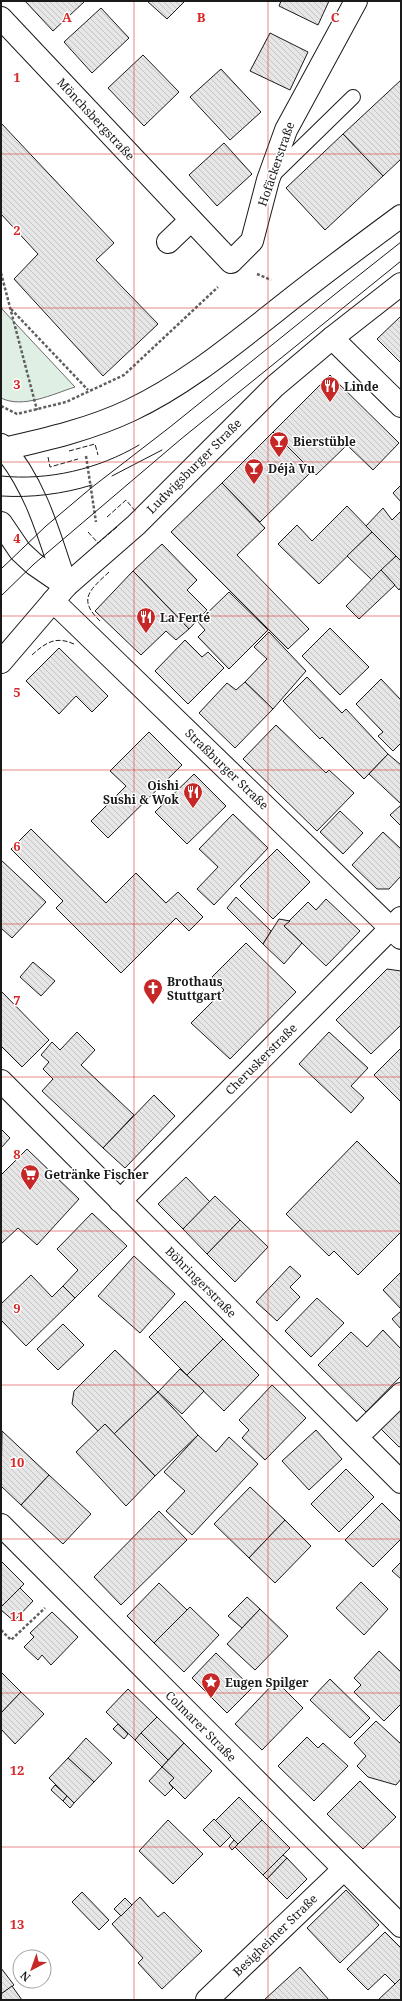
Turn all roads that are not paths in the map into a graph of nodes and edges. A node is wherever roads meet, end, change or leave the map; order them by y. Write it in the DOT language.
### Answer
graph roads {
  1 [pos="356,1"];
  2 [pos="1,18"];
  3 [pos="354,97"];
  4 [pos="268,180"];
  5 [pos="401,216"];
  6 [pos="191,220"];
  7 [pos="168,242"];
  8 [pos="231,262"];
  9 [pos="401,284"];
  10 [pos="332,338"];
  11 [pos="401,406"];
  12 [pos="2,449"];
  13 [pos="1,524"];
  14 [pos="59,594"];
  15 [pos="1,662"];
  16 [pos="398,928"];
  17 [pos="1,1081"];
  18 [pos="120,1201"];
  19 [pos="401,1394"];
  20 [pos="357,1438"];
  21 [pos="401,1482"];
  22 [pos="1,1525"];
  23 [pos="344,1869"];
  24 [pos="401,1926"];
  25 [pos="207,2000"];
  1 -- 4 [label="street, Hofäckerstraße"];
  2 -- 6 [label="street, Mönchsbergstraße"];
  3 -- 4 [label="lane"];
  4 -- 8 [label="street, Hofäckerstraße"];
  5 -- 12 [label="street"];
  6 -- 7 [label="street"];
  6 -- 8 [label="street, Mönchsbergstraße"];
  9 -- 10 [label="street, Ludwigsburger Straße"];
  10 -- 11 [label="street"];
  10 -- 14 [label="street, Ludwigsburger Straße"];
  12 -- 14 [label="street"];
  13 -- 14 [label="street, Straßburger Straße"];
  14 -- 15 [label="street, Ludwigsburger Straße"];
  14 -- 16 [label="street, Straßburger Straße"];
  16 -- 18 [label="street, Cheruskerstraße"];
  17 -- 18 [label="street, Böhringerstraße"];
  18 -- 20 [label="street, Böhringerstraße"];
  19 -- 20 [label="street"];
  20 -- 21 [label="street, Böhringerstraße"];
  22 -- 23 [label="street, Colmarer Straße"];
  23 -- 24 [label="street, Colmarer Straße"];
  23 -- 25 [label="street, Besigheimer Straße"];
}
